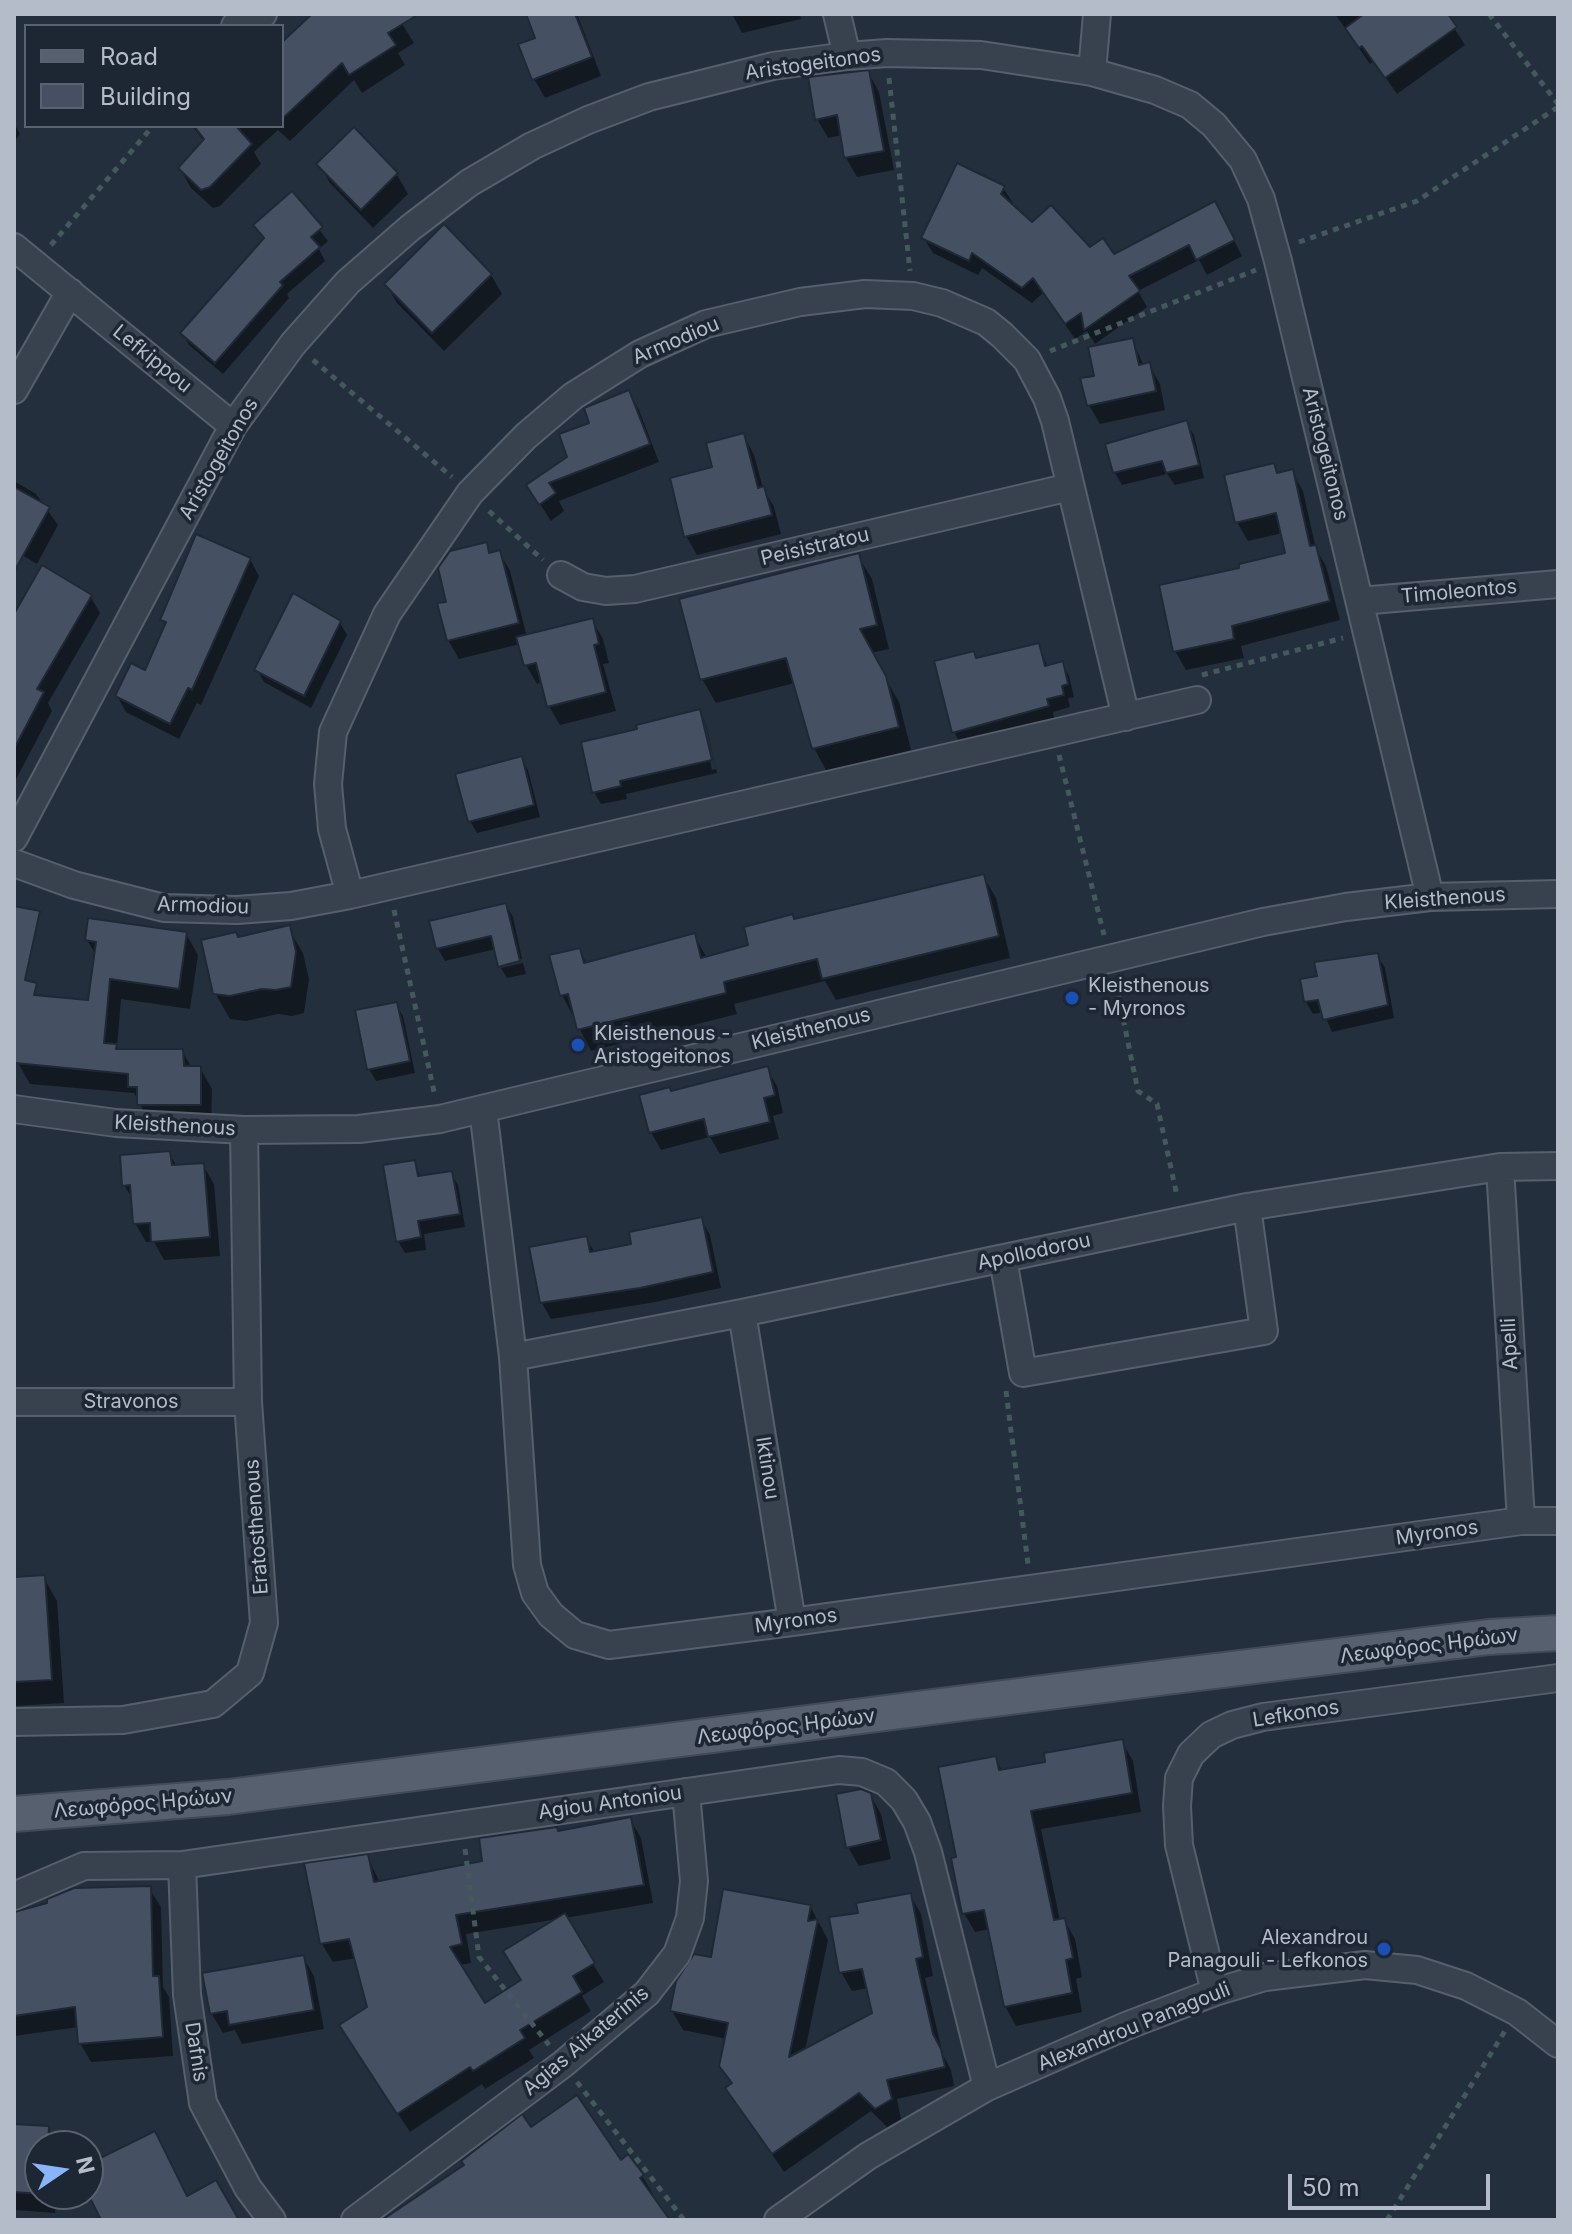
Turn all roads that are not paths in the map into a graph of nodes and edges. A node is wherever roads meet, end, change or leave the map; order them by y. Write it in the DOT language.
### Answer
graph roads {
  1 [pos="263,14"];
  2 [pos="837,14"];
  3 [pos="1097,14"];
  4 [pos="240,24"];
  5 [pos="847,56"];
  6 [pos="1092,72"];
  7 [pos="24,255"];
  8 [pos="70,292"];
  9 [pos="14,390"];
  10 [pos="233,426"];
  11 [pos="1070,487"];
  12 [pos="561,575"];
  13 [pos="1558,584"];
  14 [pos="1360,601"];
  15 [pos="1197,700"];
  16 [pos="1126,717"];
  17 [pos="14,838"];
  18 [pos="14,863"];
  19 [pos="1558,894"];
  20 [pos="350,895"];
  21 [pos="1430,897"];
  22 [pos="14,1109"];
  23 [pos="483,1109"];
  24 [pos="244,1130"];
  25 [pos="1558,1166"];
  26 [pos="1500,1167"];
  27 [pos="1247,1207"];
  28 [pos="1003,1259"];
  29 [pos="742,1313"];
  30 [pos="513,1357"];
  31 [pos="14,1402"];
  32 [pos="248,1402"];
  33 [pos="1521,1521"];
  34 [pos="1558,1521"];
  35 [pos="792,1622"];
  36 [pos="1558,1633"];
  37 [pos="1558,1678"];
  38 [pos="14,1722"];
  39 [pos="686,1792"];
  40 [pos="14,1814"];
  41 [pos="182,1865"];
  42 [pos="14,1896"];
  43 [pos="1215,1992"];
  44 [pos="1558,2044"];
  45 [pos="987,2087"];
  46 [pos="272,2220"];
  47 [pos="355,2220"];
  48 [pos="778,2220"];
  1 -- 4 [label="street"];
  2 -- 5 [label="street"];
  3 -- 6 [label="street"];
  5 -- 6 [label="street, Aristogeitonos"];
  5 -- 10 [label="street, Aristogeitonos"];
  6 -- 14 [label="street, Aristogeitonos"];
  7 -- 8 [label="street, Lefkippou"];
  8 -- 9 [label="street"];
  8 -- 10 [label="street, Lefkippou"];
  10 -- 17 [label="street, Aristogeitonos"];
  11 -- 12 [label="street, Peisistratou"];
  11 -- 16 [label="street, Armodiou"];
  11 -- 20 [label="street, Armodiou"];
  13 -- 14 [label="street, Timoleontos"];
  14 -- 21 [label="street, Aristogeitonos"];
  15 -- 16 [label="street, Armodiou"];
  16 -- 20 [label="street, Armodiou"];
  18 -- 20 [label="street, Armodiou"];
  19 -- 21 [label="street, Kleisthenous"];
  21 -- 23 [label="street, Kleisthenous"];
  22 -- 24 [label="street, Kleisthenous"];
  23 -- 24 [label="street, Kleisthenous"];
  23 -- 30 [label="street, Myronos"];
  24 -- 32 [label="street, Eratosthenous"];
  25 -- 26 [label="street, Apollodorou"];
  26 -- 27 [label="street, Apollodorou"];
  26 -- 33 [label="street, Apelli"];
  27 -- 28 [label="street, Apollodorou"];
  27 -- 28 [label="street"];
  28 -- 29 [label="street, Apollodorou"];
  29 -- 30 [label="street, Apollodorou"];
  29 -- 35 [label="street, Iktinou"];
  30 -- 35 [label="street, Myronos"];
  31 -- 32 [label="street, Stravonos"];
  32 -- 38 [label="street, Eratosthenous"];
  33 -- 34 [label="street, Myronos"];
  33 -- 35 [label="street, Myronos"];
  36 -- 40 [label="main road, Λεωφόρος Ηρώων"];
  37 -- 43 [label="street, Lefkonos"];
  39 -- 41 [label="street, Agiou Antoniou"];
  39 -- 45 [label="street, Agiou Antoniou"];
  39 -- 47 [label="street, Agias Aikaterinis"];
  41 -- 42 [label="street, Agiou Antoniou"];
  41 -- 46 [label="street, Dafnis"];
  43 -- 44 [label="street, Alexandrou Panagouli"];
  43 -- 45 [label="street, Alexandrou Panagouli"];
  45 -- 48 [label="street, Alexandrou Panagouli"];
}
